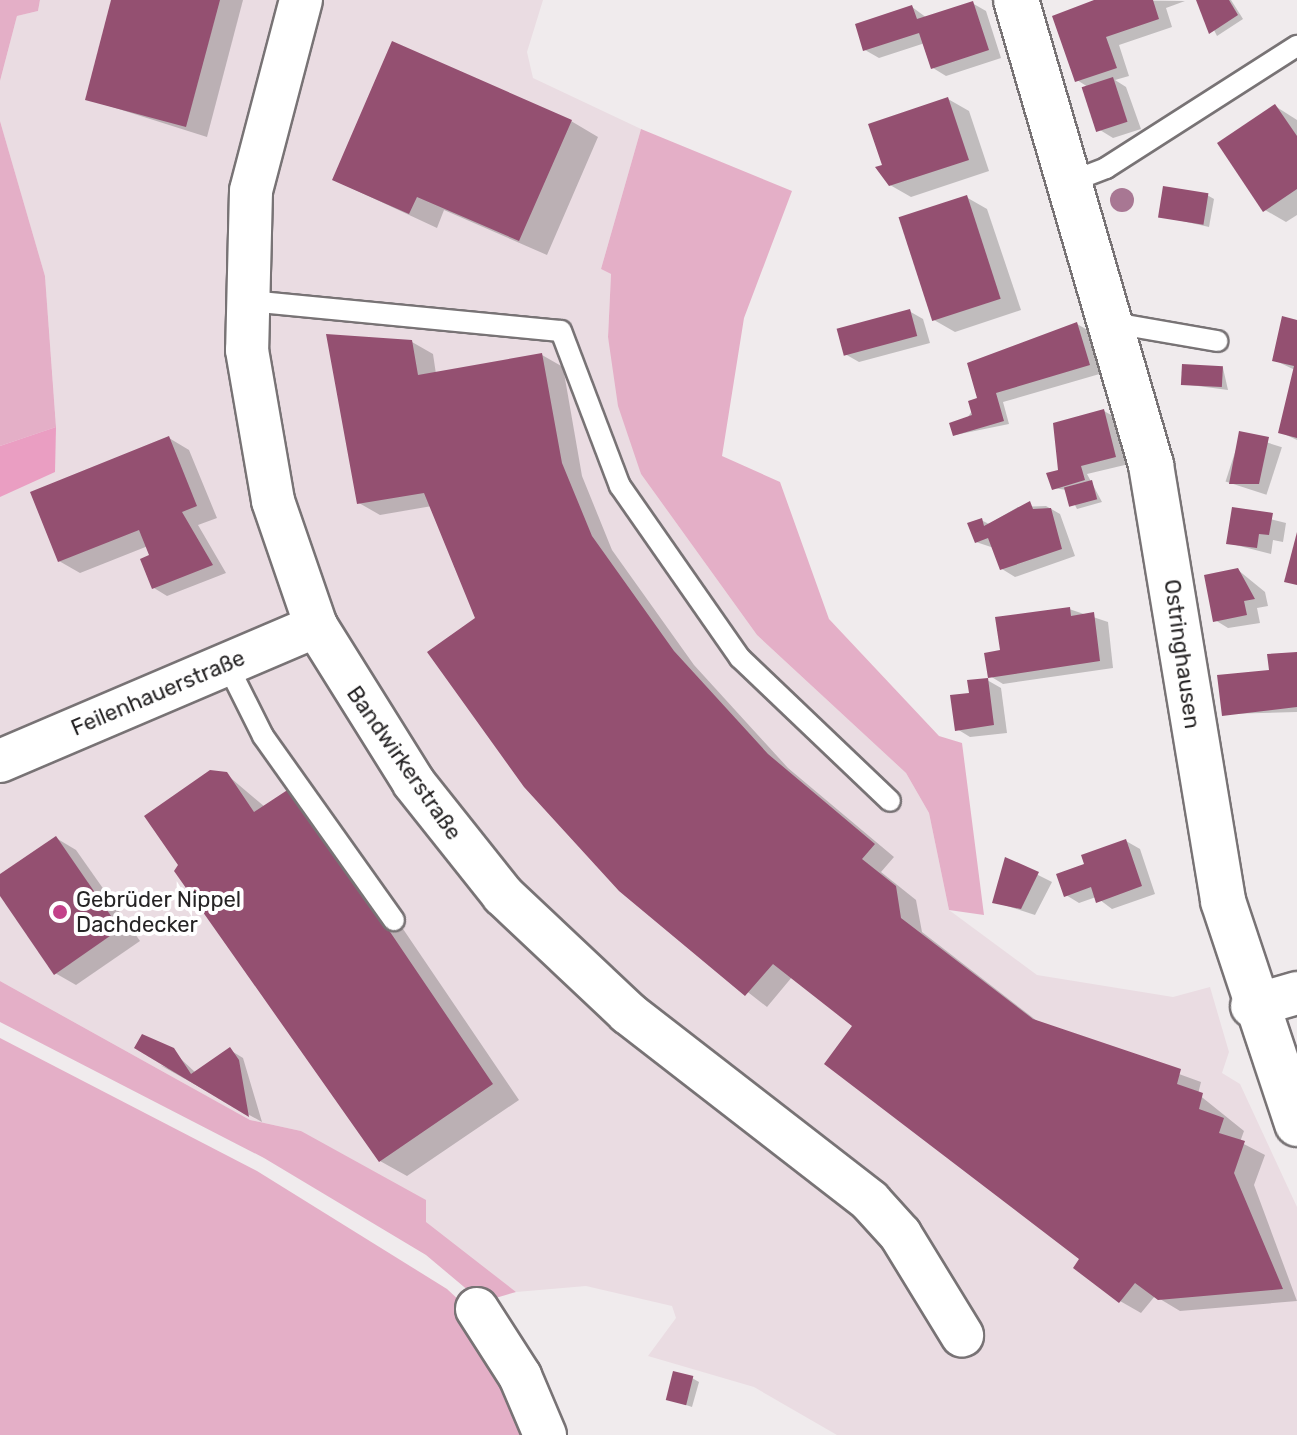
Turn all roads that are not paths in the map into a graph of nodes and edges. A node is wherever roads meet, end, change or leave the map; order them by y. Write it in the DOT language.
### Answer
graph roads {
  1 [pos="301,0"];
  2 [pos="1016,0"];
  3 [pos="1297,46"];
  4 [pos="1070,182"];
  5 [pos="249,301"];
  6 [pos="1114,323"];
  7 [pos="1217,341"];
  8 [pos="316,626"];
  9 [pos="227,664"];
  10 [pos="0,761"];
  11 [pos="890,801"];
  12 [pos="394,920"];
  13 [pos="1297,993"];
  14 [pos="1252,1006"];
  15 [pos="1297,1124"];
  16 [pos="477,1309"];
  17 [pos="962,1335"];
  18 [pos="545,1435"];
  1 -- 5 [label="street, Bandwirkerstraße"];
  2 -- 4 [label="main road, Ostringhausen"];
  3 -- 4 [label="lane"];
  4 -- 6 [label="main road, Ostringhausen"];
  5 -- 8 [label="street, Bandwirkerstraße"];
  5 -- 11 [label="lane"];
  6 -- 7 [label="lane"];
  6 -- 14 [label="main road, Ostringhausen"];
  8 -- 9 [label="street, Feilenhauerstraße"];
  8 -- 17 [label="street, Bandwirkerstraße"];
  9 -- 10 [label="street, Feilenhauerstraße"];
  9 -- 12 [label="lane"];
  13 -- 14 [label="street"];
  14 -- 15 [label="main road, Ostringhausen"];
  16 -- 18 [label="street"];
}
